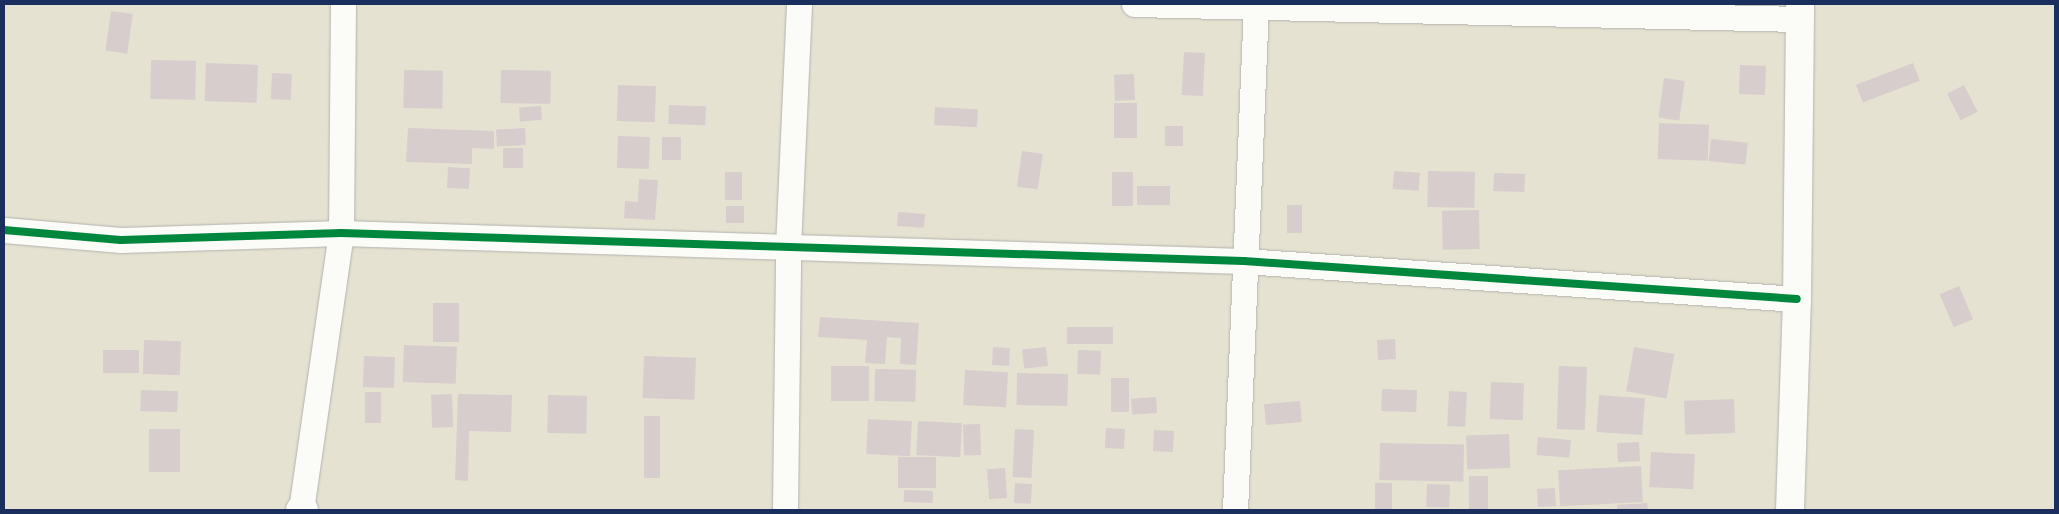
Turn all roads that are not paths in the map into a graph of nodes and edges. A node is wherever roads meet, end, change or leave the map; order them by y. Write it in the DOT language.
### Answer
graph roads {
  1 [pos="343,4"];
  2 [pos="799,4"];
  3 [pos="1134,4"];
  4 [pos="1256,5"];
  5 [pos="1800,11"];
  6 [pos="4,230"];
  7 [pos="341,233"];
  8 [pos="788,247"];
  9 [pos="1244,261"];
  10 [pos="1797,299"];
  11 [pos="302,510"];
  12 [pos="785,510"];
  13 [pos="1235,510"];
  14 [pos="1790,510"];
  1 -- 7 [label="street"];
  2 -- 8 [label="street"];
  3 -- 4 [label="street"];
  4 -- 5 [label="street"];
  4 -- 9 [label="street"];
  5 -- 10 [label="street"];
  6 -- 7 [label="street"];
  7 -- 8 [label="street"];
  7 -- 11 [label="street"];
  8 -- 9 [label="street"];
  8 -- 12 [label="street"];
  9 -- 10 [label="street"];
  9 -- 13 [label="street"];
  10 -- 14 [label="street"];
}
